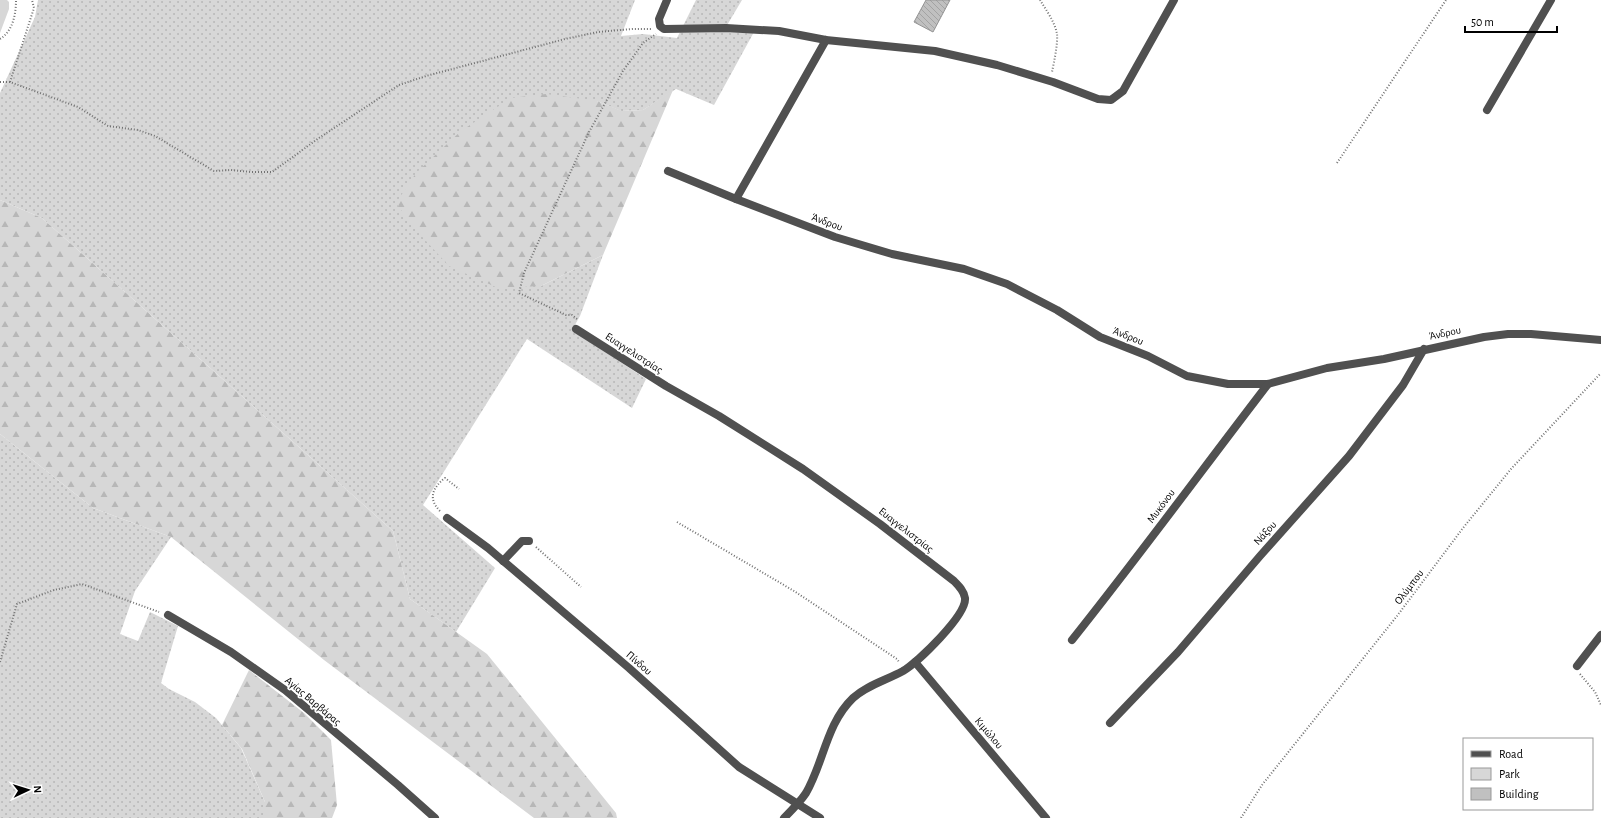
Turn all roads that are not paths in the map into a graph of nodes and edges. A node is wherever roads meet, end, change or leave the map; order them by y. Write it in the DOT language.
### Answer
graph roads {
  1 [pos="667,0"];
  2 [pos="1174,0"];
  3 [pos="1551,0"];
  4 [pos="826,40"];
  5 [pos="1487,110"];
  6 [pos="668,171"];
  7 [pos="736,199"];
  8 [pos="576,329"];
  9 [pos="1601,340"];
  10 [pos="1424,349"];
  11 [pos="1268,384"];
  12 [pos="447,518"];
  13 [pos="529,541"];
  14 [pos="503,562"];
  15 [pos="168,615"];
  16 [pos="1601,635"];
  17 [pos="1072,640"];
  18 [pos="914,662"];
  19 [pos="1577,666"];
  20 [pos="1110,723"];
  21 [pos="798,804"];
  22 [pos="435,818"];
  23 [pos="784,818"];
  24 [pos="820,818"];
  25 [pos="1046,818"];
  1 -- 4 [label="street"];
  2 -- 4 [label="street"];
  3 -- 5 [label="street"];
  4 -- 7 [label="street"];
  6 -- 7 [label="street, Άνδρου"];
  7 -- 11 [label="street, Άνδρου"];
  8 -- 18 [label="street, Ευαγγελιστρίας"];
  9 -- 10 [label="street, Άνδρου"];
  10 -- 11 [label="street, Άνδρου"];
  10 -- 20 [label="street, Νάξου"];
  11 -- 17 [label="street, Μυκόνου"];
  12 -- 14 [label="street, Πίνδου"];
  13 -- 14 [label="street"];
  14 -- 21 [label="street, Πίνδου"];
  15 -- 22 [label="street, Αγίας Βαρβάρας"];
  16 -- 19 [label="street"];
  18 -- 21 [label="street, Ευαγγελιστρίας"];
  18 -- 25 [label="street, Κιμώλου"];
  21 -- 23 [label="street, Ευαγγελιστρίας"];
  21 -- 24 [label="street, Πίνδου"];
}
